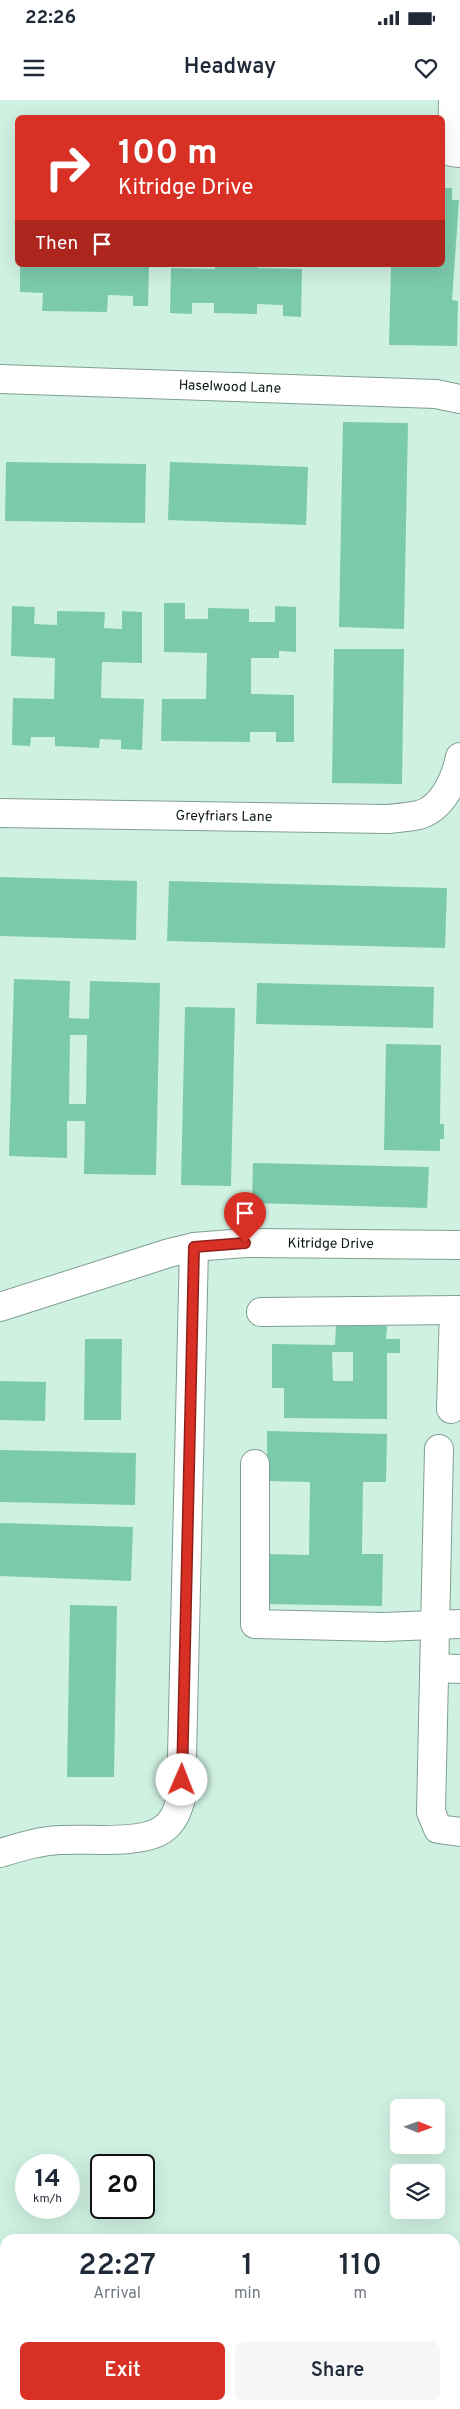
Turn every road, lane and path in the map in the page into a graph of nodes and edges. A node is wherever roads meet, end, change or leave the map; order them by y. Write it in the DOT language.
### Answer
graph roads {
  1 [pos="453,100"];
  2 [pos="460,153"];
  3 [pos="0,379"];
  4 [pos="460,399"];
  5 [pos="460,757"];
  6 [pos="0,813"];
  7 [pos="460,1245"];
  8 [pos="194,1247"];
  9 [pos="0,1307"];
  10 [pos="457,1310"];
  11 [pos="261,1312"];
  12 [pos="451,1409"];
  13 [pos="439,1449"];
  14 [pos="255,1464"];
  15 [pos="448,1623"];
  16 [pos="448,1669"];
  17 [pos="460,1832"];
  18 [pos="0,1853"];
  1 -- 2 [label="lane"];
  3 -- 4 [label="lane, Haselwood Lane"];
  5 -- 6 [label="lane, Greyfriars Lane"];
  7 -- 8 [label="lane, Kitridge Drive"];
  8 -- 9 [label="lane, Kitridge Drive"];
  8 -- 18 [label="lane"];
  10 -- 11 [label="lane"];
  10 -- 12 [label="lane"];
  13 -- 15 [label="lane"];
  14 -- 15 [label="lane"];
  15 -- 16 [label="lane"];
  16 -- 17 [label="lane"];
}
